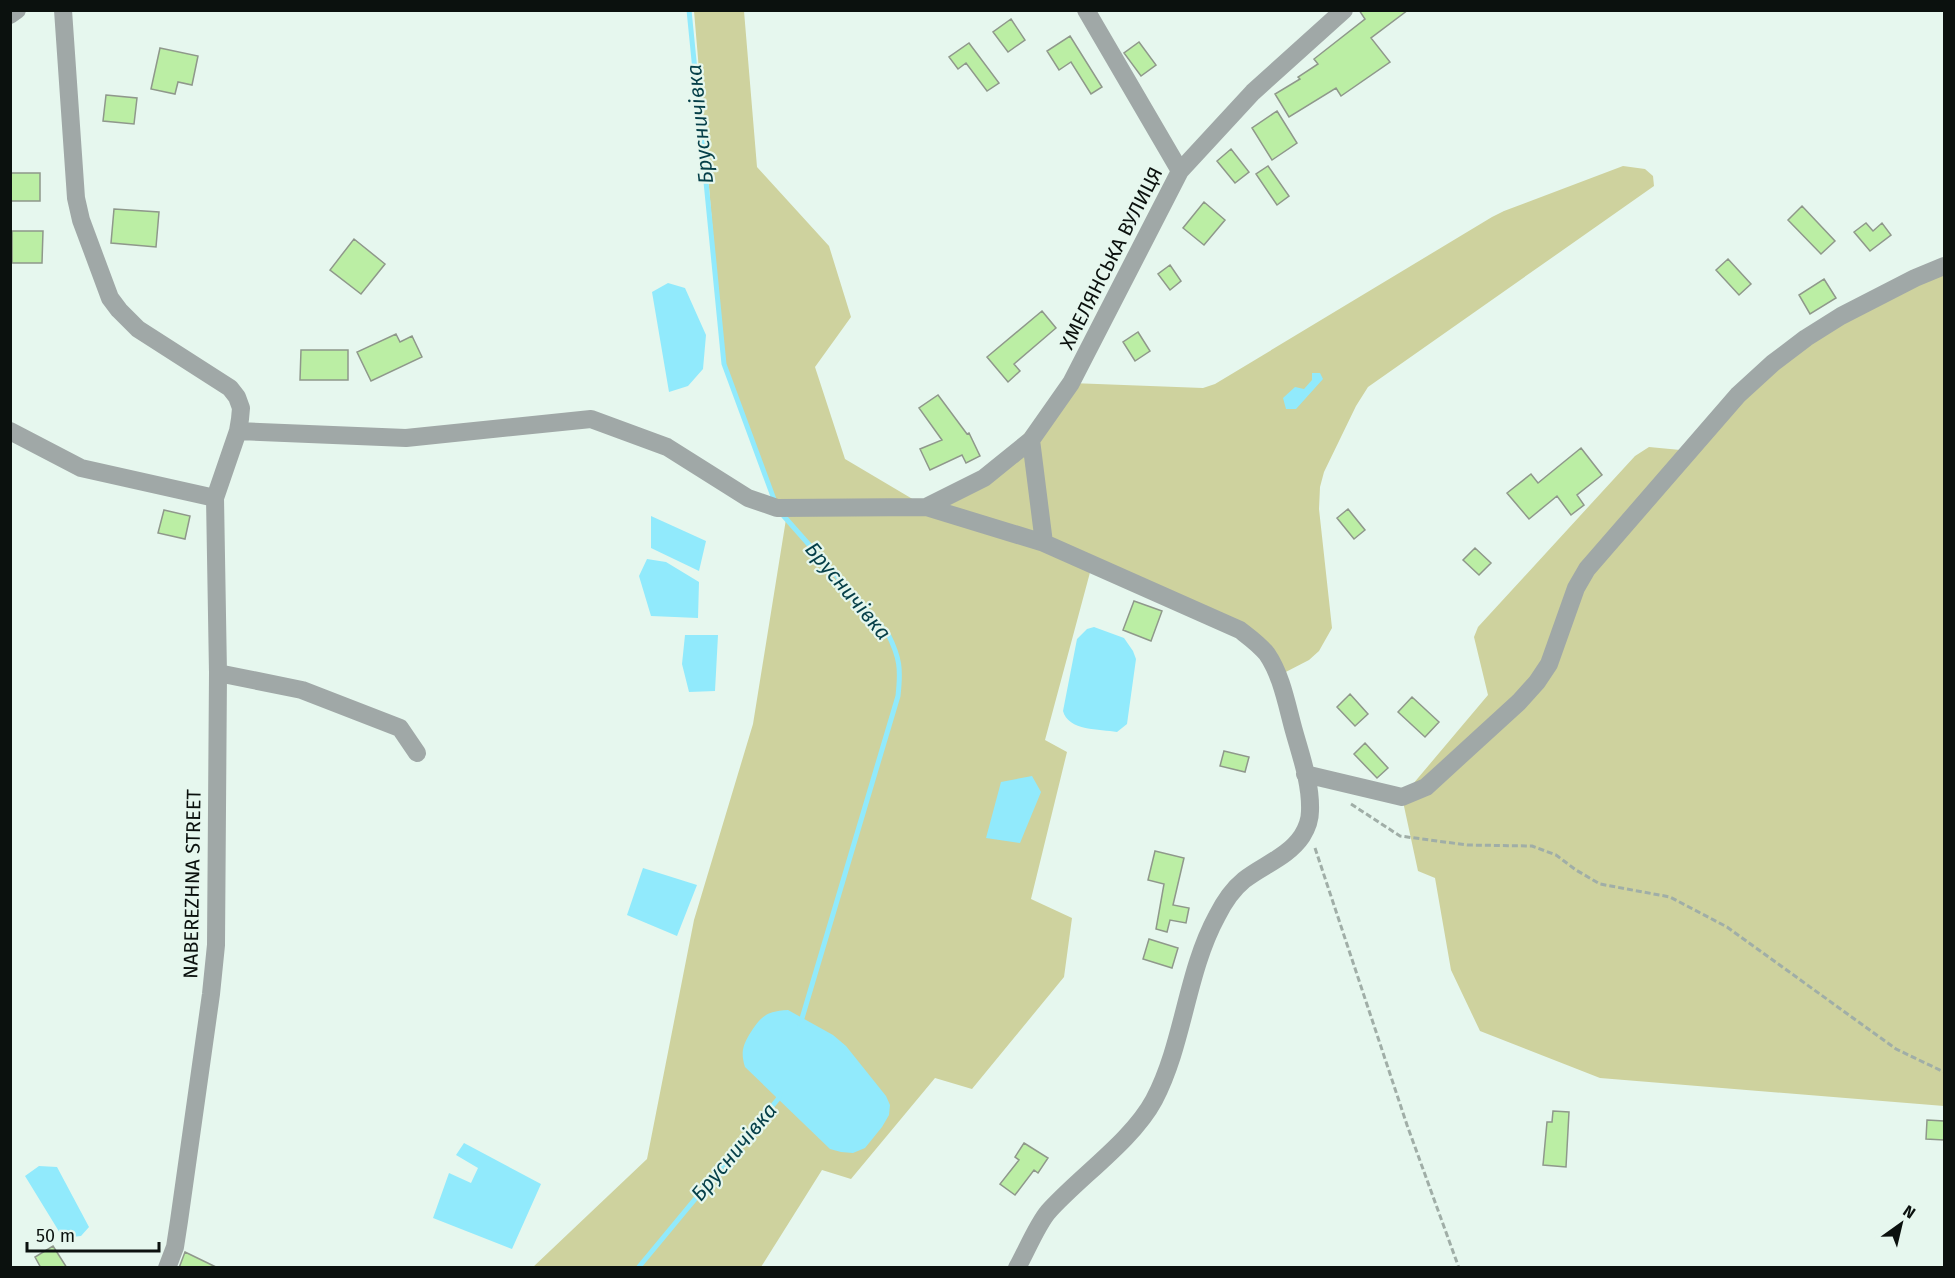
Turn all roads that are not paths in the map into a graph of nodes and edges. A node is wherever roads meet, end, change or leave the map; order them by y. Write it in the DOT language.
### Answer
graph roads {
  1 [pos="17,10"];
  2 [pos="63,10"];
  3 [pos="1086,10"];
  4 [pos="1344,10"];
  5 [pos="10,15"];
  6 [pos="1180,171"];
  7 [pos="1944,266"];
  8 [pos="10,430"];
  9 [pos="238,431"];
  10 [pos="1031,440"];
  11 [pos="215,498"];
  12 [pos="926,507"];
  13 [pos="1044,543"];
  14 [pos="218,673"];
  15 [pos="417,753"];
  16 [pos="1305,774"];
  17 [pos="167,1268"];
  18 [pos="1017,1268"];
  1 -- 5 [label="street"];
  2 -- 9 [label="street, NABEREZHNA STREET"];
  3 -- 6 [label="street"];
  4 -- 6 [label="street, ХМЕЛЯНСЬКА ВУЛИЦЯ"];
  6 -- 10 [label="street, ХМЕЛЯНСЬКА ВУЛИЦЯ"];
  7 -- 16 [label="street"];
  8 -- 11 [label="street"];
  9 -- 11 [label="street, NABEREZHNA STREET"];
  9 -- 12 [label="street"];
  10 -- 12 [label="street, ХМЕЛЯНСЬКА ВУЛИЦЯ"];
  10 -- 13 [label="street"];
  11 -- 14 [label="street, NABEREZHNA STREET"];
  12 -- 13 [label="street"];
  13 -- 16 [label="street"];
  14 -- 15 [label="street"];
  14 -- 17 [label="street, NABEREZHNA STREET"];
  16 -- 18 [label="street"];
}
